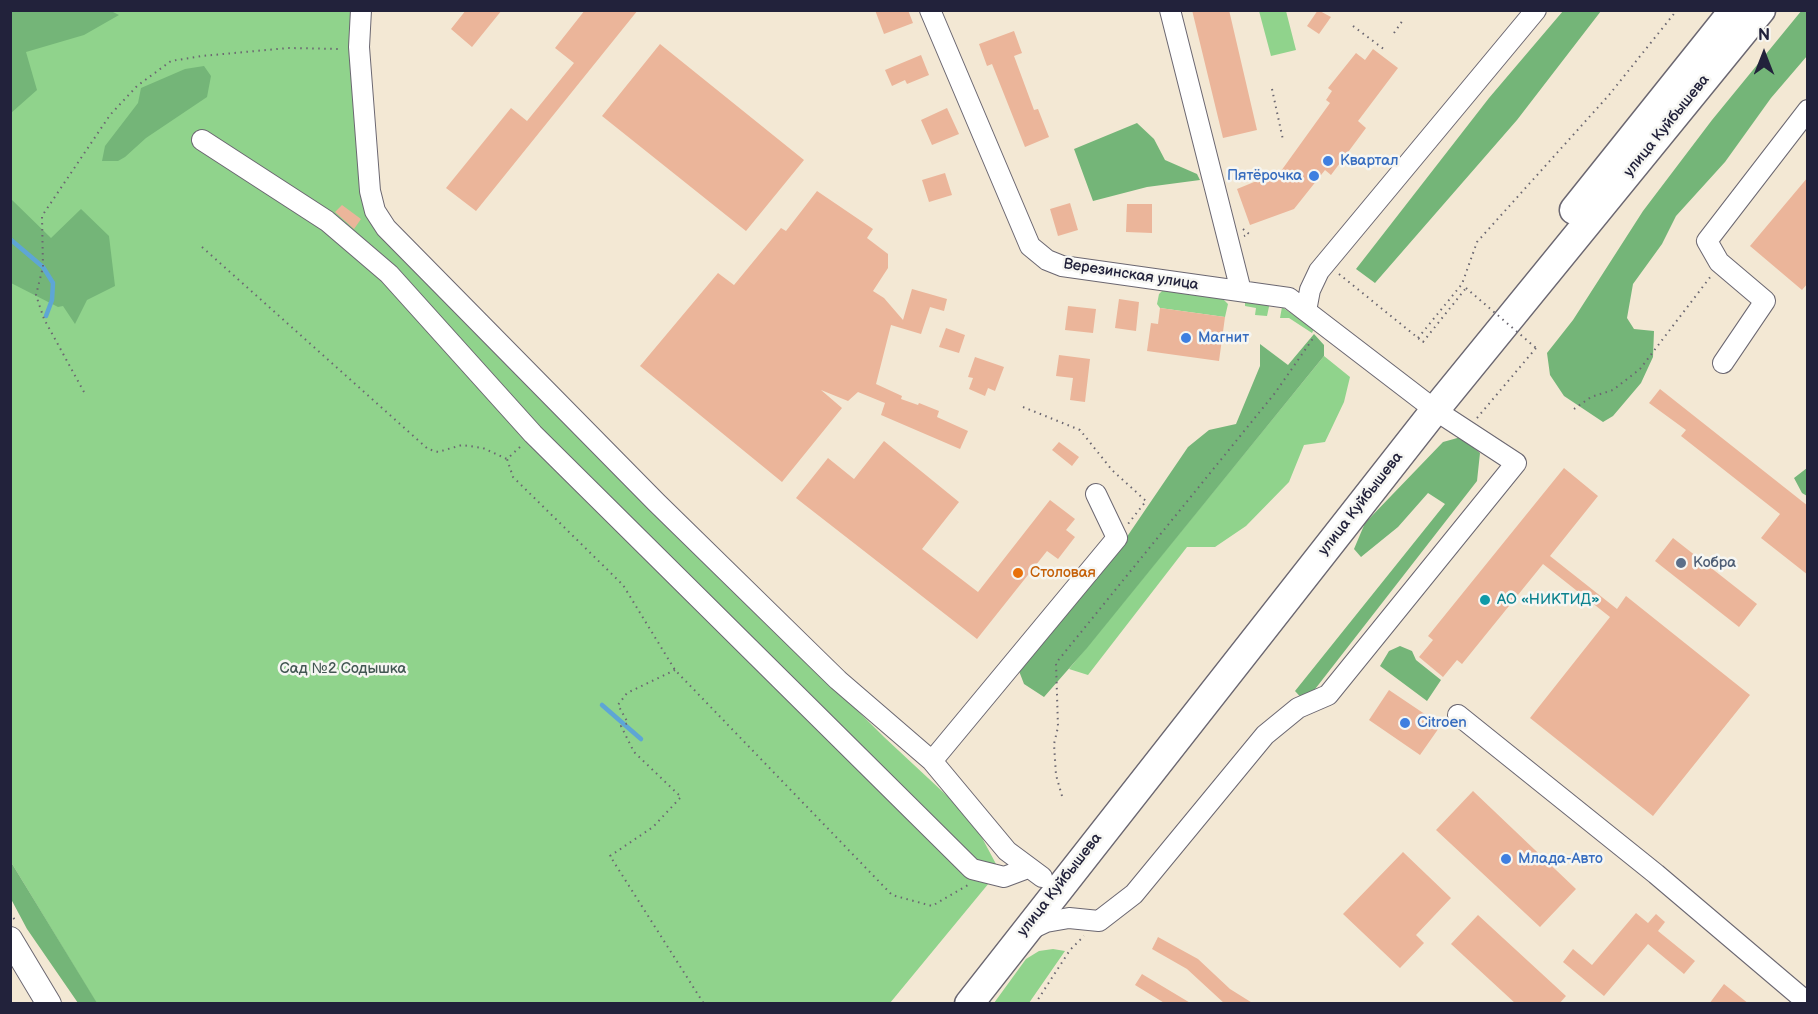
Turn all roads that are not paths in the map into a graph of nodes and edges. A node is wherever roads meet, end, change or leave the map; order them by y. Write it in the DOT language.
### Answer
graph roads {
  1 [pos="361,10"];
  2 [pos="930,10"];
  3 [pos="1170,10"];
  4 [pos="1536,10"];
  5 [pos="1734,10"];
  6 [pos="1761,10"];
  7 [pos="1808,110"];
  8 [pos="202,140"];
  9 [pos="1241,291"];
  10 [pos="1306,311"];
  11 [pos="1723,363"];
  12 [pos="1428,405"];
  13 [pos="1096,494"];
  14 [pos="1458,715"];
  15 [pos="932,761"];
  16 [pos="1035,873"];
  17 [pos="1023,932"];
  18 [pos="10,939"];
  19 [pos="1808,1003"];
  20 [pos="50,1004"];
  21 [pos="947,1004"];
  22 [pos="969,1004"];
  1 -- 15 [label="street"];
  2 -- 9 [label="street, Верезинская улица"];
  3 -- 9 [label="street"];
  4 -- 10 [label="street"];
  5 -- 12 [label="highway, улица Куйбышева"];
  6 -- 12 [label="highway, улица Куйбышева"];
  7 -- 11 [label="street"];
  8 -- 16 [label="street"];
  9 -- 10 [label="street, Верезинская улица"];
  10 -- 12 [label="street, Верезинская улица"];
  12 -- 16 [label="highway, улица Куйбышева"];
  12 -- 17 [label="highway, улица Куйбышева"];
  12 -- 17 [label="street, Верезинская улица"];
  13 -- 15 [label="street"];
  14 -- 19 [label="street"];
  15 -- 16 [label="street"];
  16 -- 21 [label="highway, улица Куйбышева"];
  17 -- 22 [label="highway, улица Куйбышева"];
  18 -- 20 [label="main road"];
}
